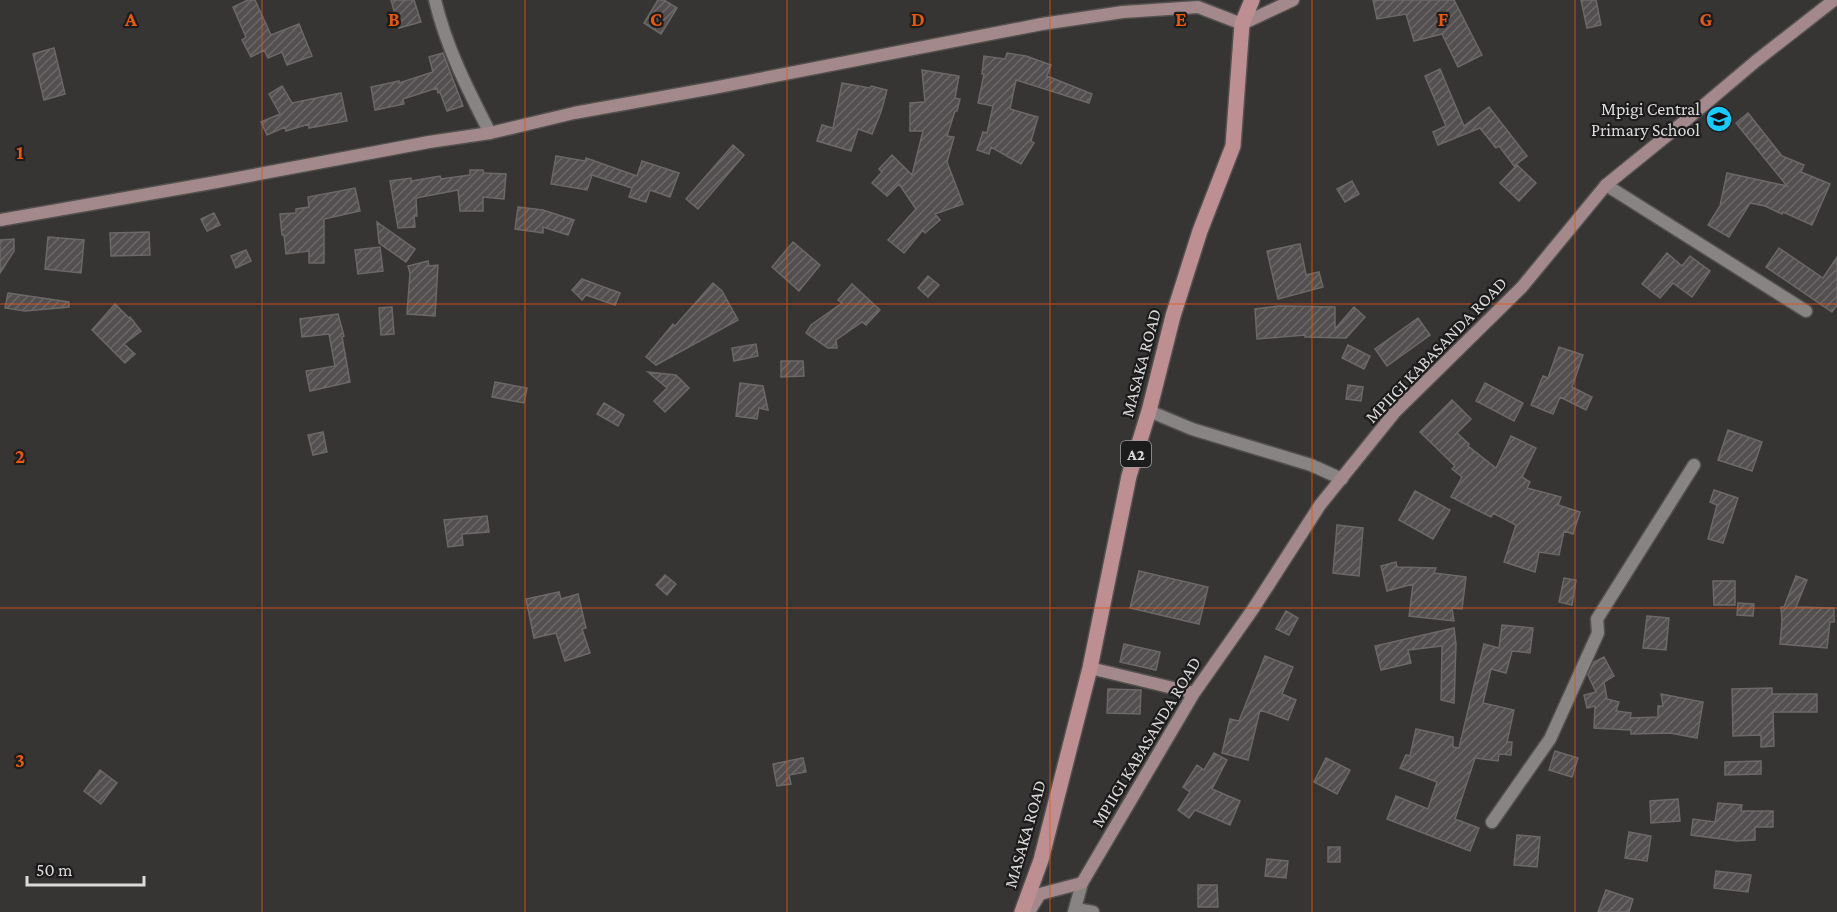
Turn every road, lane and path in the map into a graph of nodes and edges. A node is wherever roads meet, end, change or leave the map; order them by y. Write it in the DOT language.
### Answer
graph roads {
  1 [pos="435,0"];
  2 [pos="1251,0"];
  3 [pos="1293,0"];
  4 [pos="1834,0"];
  5 [pos="1242,24"];
  6 [pos="490,133"];
  7 [pos="1606,185"];
  8 [pos="0,220"];
  9 [pos="1806,311"];
  10 [pos="1149,411"];
  11 [pos="1694,465"];
  12 [pos="1342,479"];
  13 [pos="1090,668"];
  14 [pos="1194,693"];
  15 [pos="1492,822"];
  16 [pos="1082,883"];
  17 [pos="1075,911"];
  18 [pos="1022,912"];
  19 [pos="1029,912"];
  20 [pos="1093,912"];
  1 -- 6 [label="street"];
  2 -- 5 [label="main road, MASAKA ROAD / A2"];
  3 -- 5 [label="main road"];
  4 -- 7 [label="main road, MPIIGI KABASANDA ROAD"];
  5 -- 6 [label="main road"];
  5 -- 10 [label="main road, MASAKA ROAD / A2"];
  6 -- 8 [label="main road"];
  7 -- 9 [label="street"];
  7 -- 12 [label="main road, MPIIGI KABASANDA ROAD"];
  10 -- 12 [label="street"];
  10 -- 13 [label="main road, MASAKA ROAD / A2"];
  11 -- 15 [label="street"];
  12 -- 14 [label="main road, MPIIGI KABASANDA ROAD"];
  13 -- 14 [label="main road"];
  13 -- 18 [label="main road, MASAKA ROAD / A2"];
  14 -- 16 [label="main road, MPIIGI KABASANDA ROAD"];
  16 -- 17 [label="street"];
  16 -- 19 [label="main road"];
  17 -- 20 [label="street"];
}
